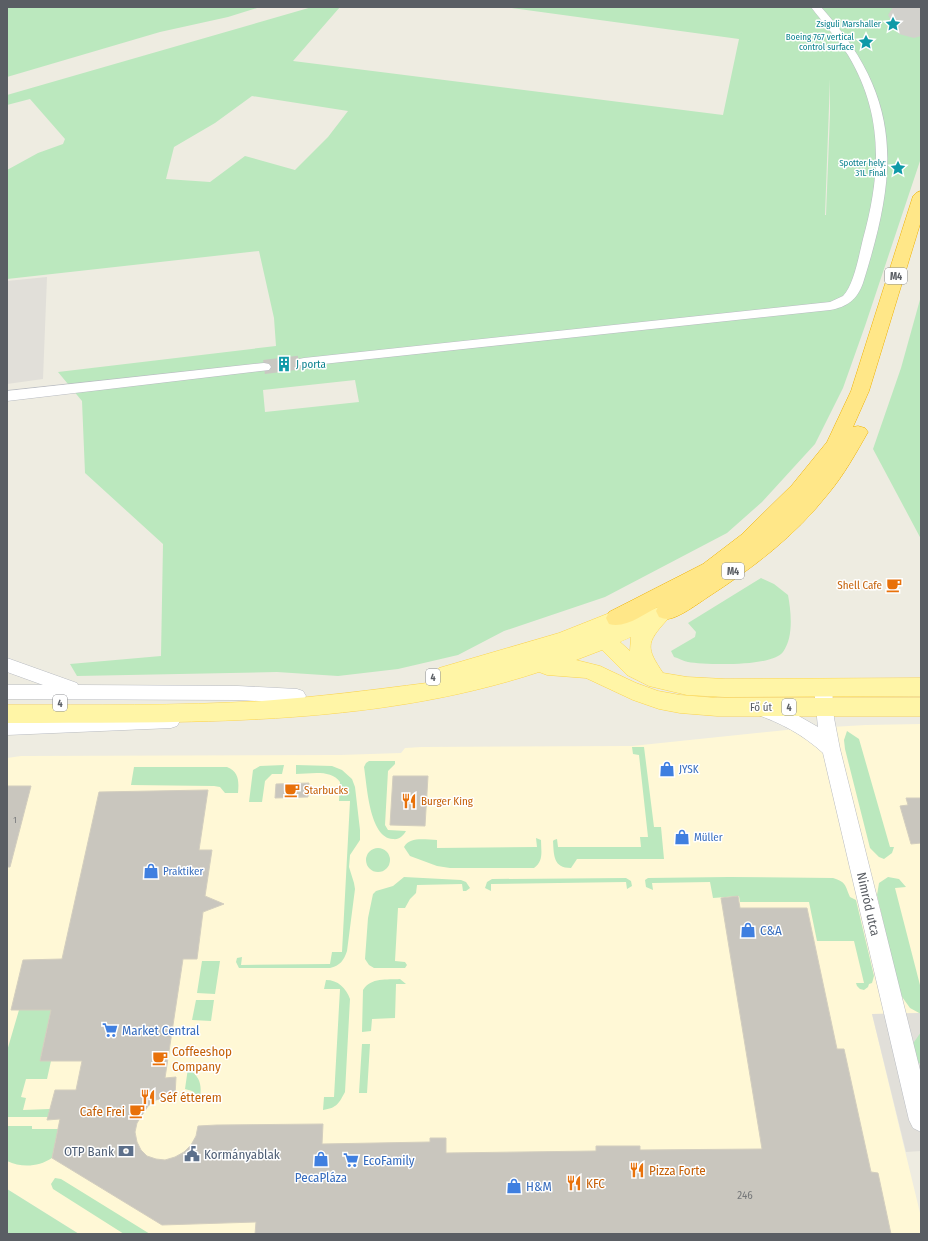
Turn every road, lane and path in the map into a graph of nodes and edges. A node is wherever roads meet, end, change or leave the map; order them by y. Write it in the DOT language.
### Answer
graph roads {
  1 [pos="816,7"];
  2 [pos="921,196"];
  3 [pos="921,241"];
  4 [pos="304,362"];
  5 [pos="264,366"];
  6 [pos="7,396"];
  7 [pos="667,611"];
  8 [pos="617,618"];
  9 [pos="566,639"];
  10 [pos="600,640"];
  11 [pos="7,666"];
  12 [pos="531,668"];
  13 [pos="921,687"];
  14 [pos="653,688"];
  15 [pos="7,692"];
  16 [pos="85,692"];
  17 [pos="296,696"];
  18 [pos="824,697"];
  19 [pos="7,703"];
  20 [pos="754,707"];
  21 [pos="921,707"];
  22 [pos="113,708"];
  23 [pos="274,710"];
  24 [pos="7,714"];
  25 [pos="7,728"];
  26 [pos="831,749"];
  27 [pos="921,1120"];
  1 -- 4 [label="street"];
  2 -- 8 [label="highway, M4"];
  3 -- 7 [label="highway, M4"];
  5 -- 6 [label="street"];
  7 -- 10 [label="main road"];
  7 -- 14 [label="main road"];
  8 -- 9 [label="main road"];
  8 -- 10 [label="main road"];
  9 -- 10 [label="main road, 4"];
  9 -- 17 [label="main road, 4"];
  10 -- 12 [label="main road"];
  10 -- 14 [label="main road"];
  11 -- 16 [label="street"];
  12 -- 14 [label="main road, 4"];
  12 -- 23 [label="main road, 4"];
  13 -- 18 [label="main road, 4"];
  14 -- 18 [label="main road, 4"];
  14 -- 20 [label="main road, Fő út / 4"];
  15 -- 16 [label="street"];
  16 -- 17 [label="street"];
  17 -- 22 [label="main road, 4"];
  18 -- 20 [label="main road, Fő út / 4"];
  18 -- 21 [label="main road, Fő út / 4"];
  18 -- 26 [label="street, Nimród utca"];
  19 -- 22 [label="main road, 4"];
  20 -- 26 [label="street"];
  22 -- 23 [label="main road, 4"];
  22 -- 24 [label="main road, 4"];
  23 -- 25 [label="street"];
  26 -- 27 [label="street, Nimród utca"];
}
